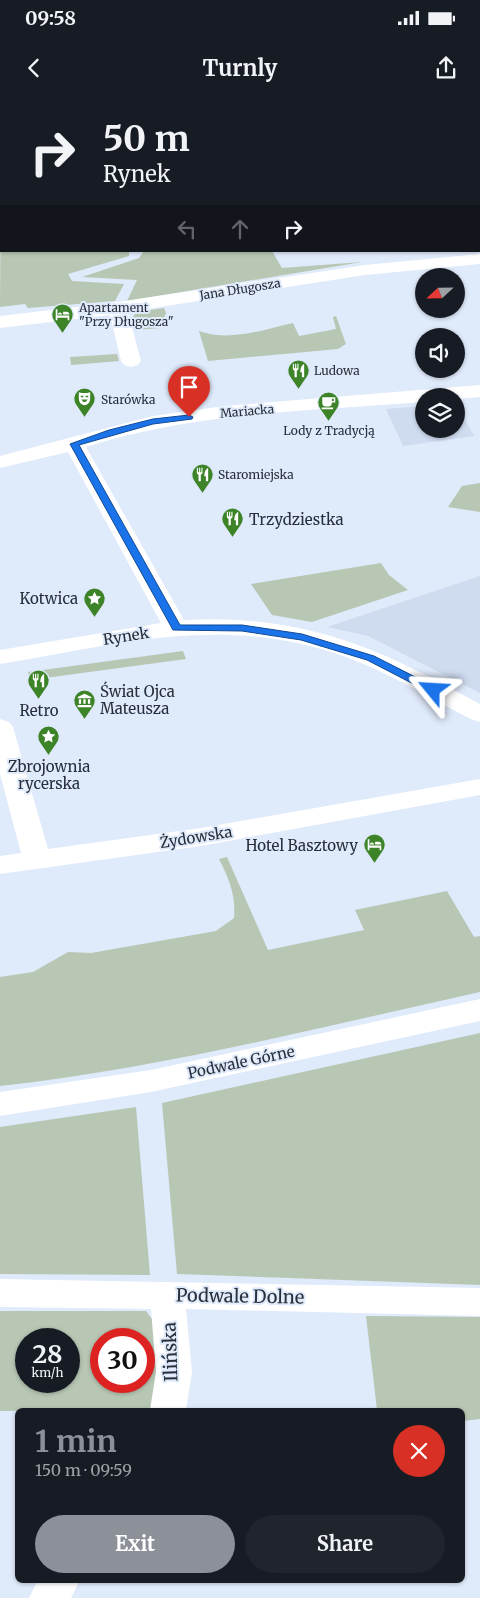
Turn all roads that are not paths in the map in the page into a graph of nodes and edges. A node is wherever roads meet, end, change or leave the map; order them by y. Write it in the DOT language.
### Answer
graph roads {
  1 [pos="480,260"];
  2 [pos="118,308"];
  3 [pos="0,322"];
  4 [pos="131,361"];
  5 [pos="480,392"];
  6 [pos="465,393"];
  7 [pos="415,397"];
  8 [pos="74,444"];
  9 [pos="0,462"];
  10 [pos="176,628"];
  11 [pos="0,657"];
  12 [pos="480,714"];
  13 [pos="0,727"];
  14 [pos="480,786"];
  15 [pos="37,860"];
  16 [pos="0,865"];
  17 [pos="480,1010"];
  18 [pos="0,1104"];
  19 [pos="0,1293"];
  20 [pos="167,1294"];
  21 [pos="480,1302"];
  22 [pos="168,1408"];
  23 [pos="58,1583"];
  24 [pos="49,1598"];
  1 -- 2 [label="street, Jana Długosza"];
  2 -- 3 [label="street, Jana Długosza"];
  2 -- 4 [label="street"];
  5 -- 6 [label="street, Mariacka"];
  7 -- 8 [label="street, Mariacka"];
  8 -- 9 [label="street"];
  8 -- 10 [label="street"];
  10 -- 11 [label="street, Rynek"];
  10 -- 12 [label="street, Rynek"];
  13 -- 15 [label="street"];
  14 -- 15 [label="street, Żydowska"];
  15 -- 16 [label="street, Żydowska"];
  17 -- 18 [label="street, Podwale Górne"];
  19 -- 20 [label="street, Podwale Dolne"];
  20 -- 21 [label="street, Podwale Dolne"];
  20 -- 22 [label="street, Ilińska"];
  23 -- 24 [label="street"];
}
